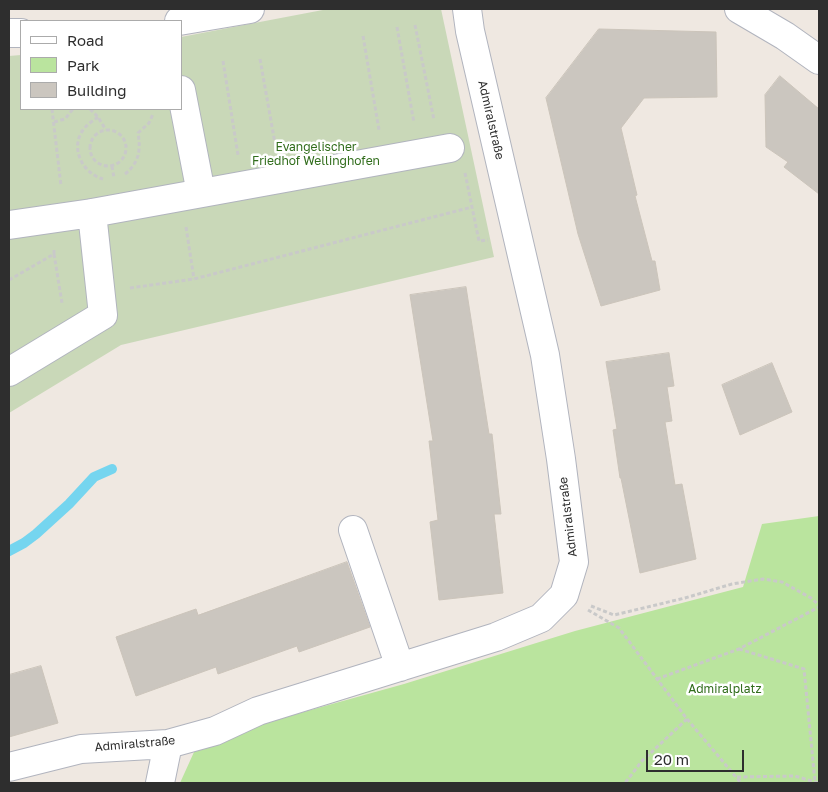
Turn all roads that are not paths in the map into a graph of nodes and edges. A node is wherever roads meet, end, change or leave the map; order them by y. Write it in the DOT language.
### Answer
graph roads {
  1 [pos="250,9"];
  2 [pos="467,9"];
  3 [pos="739,9"];
  4 [pos="182,21"];
  5 [pos="819,60"];
  6 [pos="182,100"];
  7 [pos="436,150"];
  8 [pos="192,195"];
  9 [pos="92,213"];
  10 [pos="9,225"];
  11 [pos="9,372"];
  12 [pos="353,530"];
  13 [pos="400,667"];
  14 [pos="168,744"];
  15 [pos="9,767"];
  16 [pos="160,783"];
  1 -- 4 [label="street"];
  2 -- 13 [label="street, Admiralstraße"];
  3 -- 5 [label="street"];
  6 -- 8 [label="street"];
  7 -- 8 [label="street"];
  8 -- 9 [label="street"];
  9 -- 10 [label="street"];
  9 -- 11 [label="street"];
  12 -- 13 [label="street"];
  13 -- 14 [label="street, Admiralstraße"];
  14 -- 15 [label="street, Admiralstraße"];
  14 -- 16 [label="street"];
}
